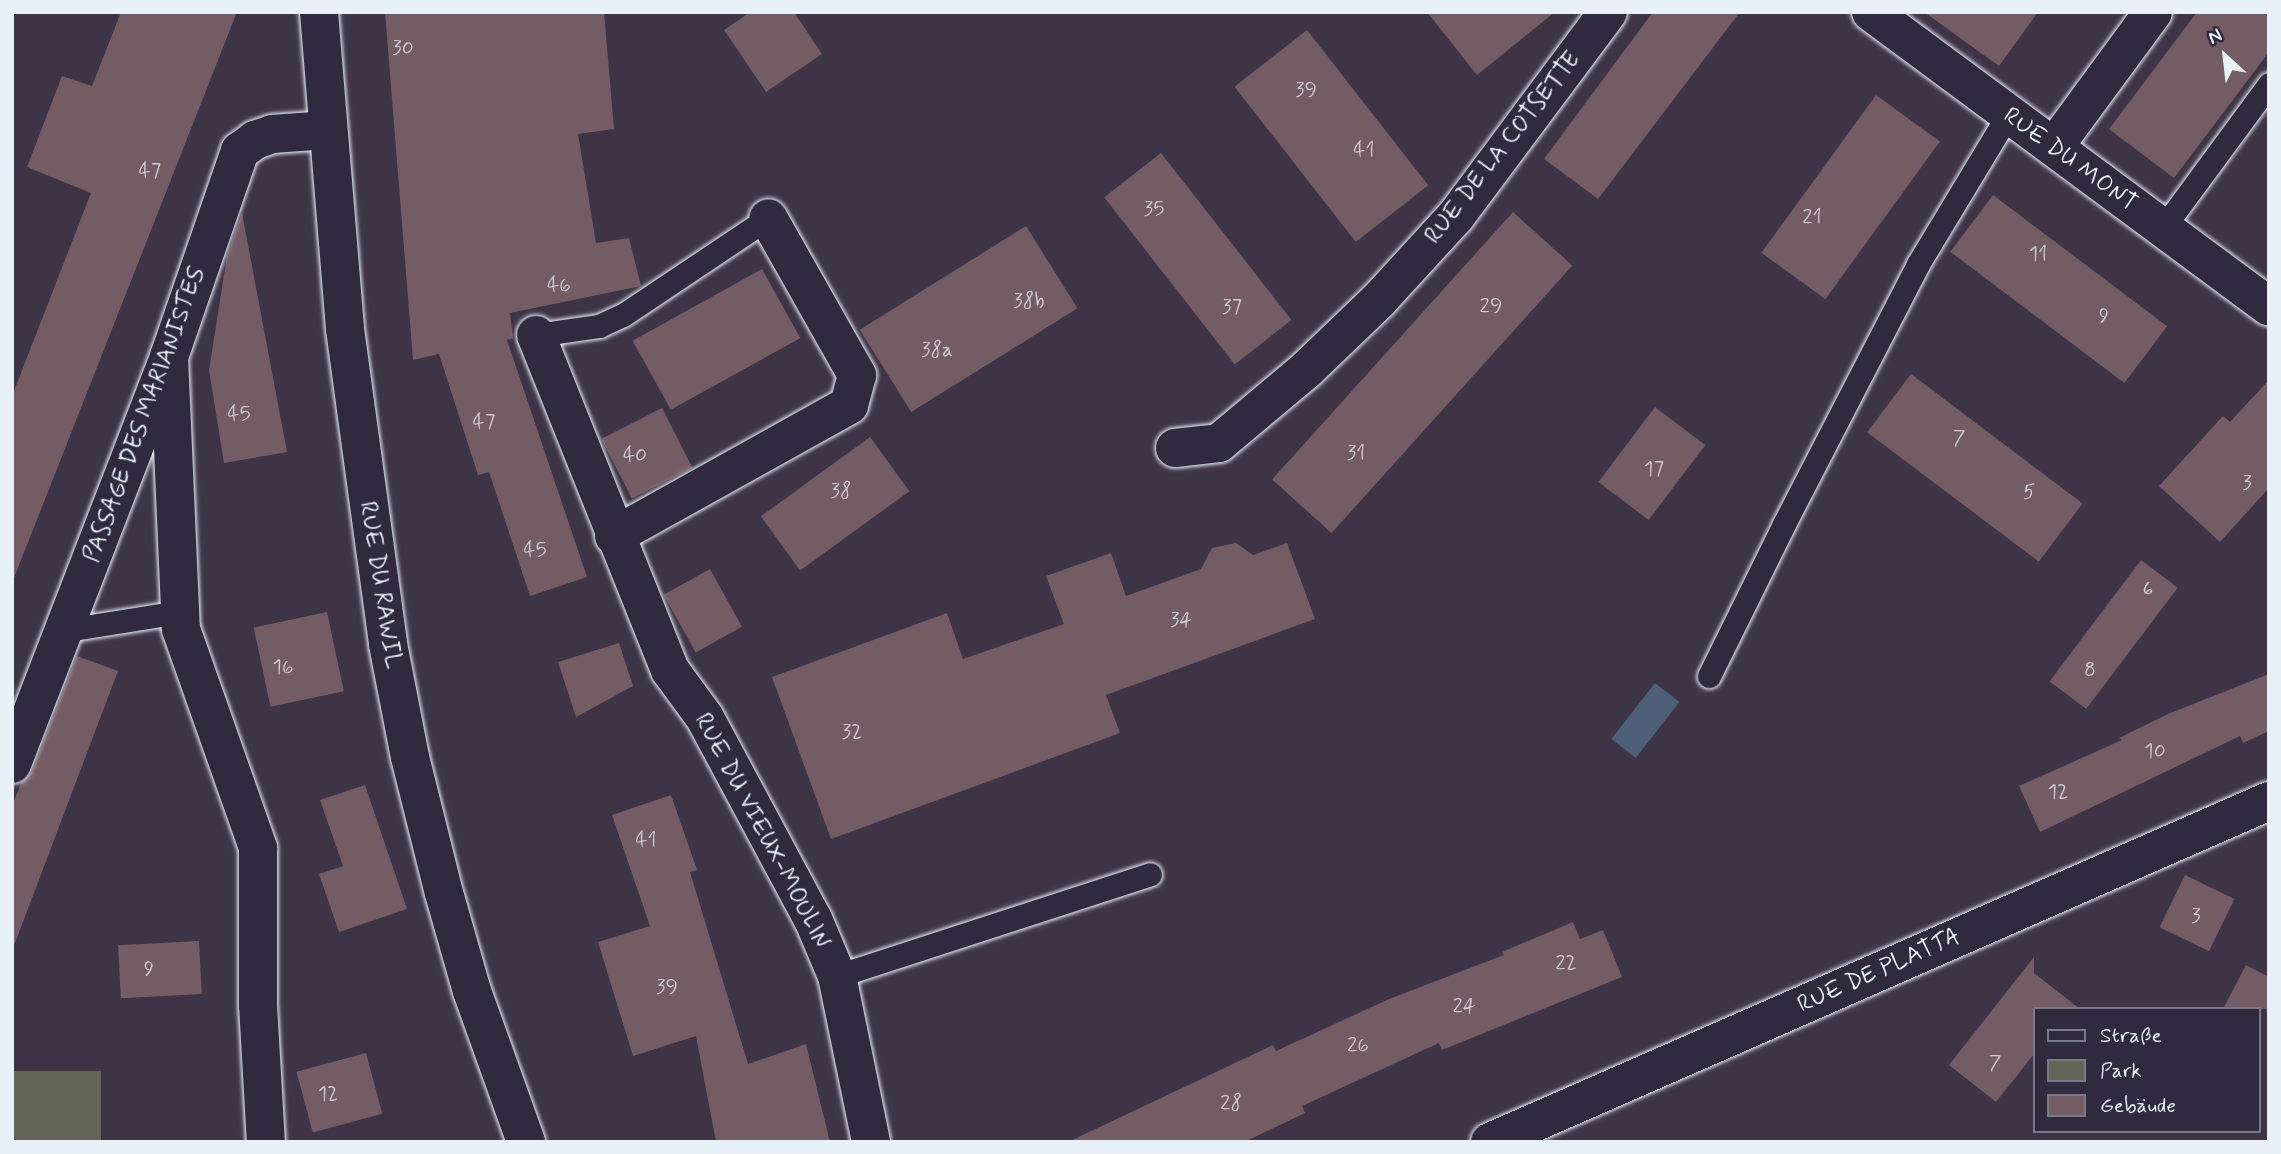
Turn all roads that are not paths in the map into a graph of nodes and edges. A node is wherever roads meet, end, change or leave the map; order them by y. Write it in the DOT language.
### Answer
graph roads {
  1 [pos="319,12"];
  2 [pos="1608,12"];
  3 [pos="1871,12"];
  4 [pos="2153,12"];
  5 [pos="2269,84"];
  6 [pos="2008,115"];
  7 [pos="328,130"];
  8 [pos="2054,147"];
  9 [pos="768,219"];
  10 [pos="2163,228"];
  11 [pos="2269,307"];
  12 [pos="536,335"];
  13 [pos="169,357"];
  14 [pos="1175,448"];
  15 [pos="614,536"];
  16 [pos="180,612"];
  17 [pos="66,630"];
  18 [pos="1709,676"];
  19 [pos="12,764"];
  20 [pos="2269,801"];
  21 [pos="1150,874"];
  22 [pos="837,975"];
  23 [pos="266,1142"];
  24 [pos="526,1142"];
  25 [pos="871,1142"];
  26 [pos="1490,1142"];
  1 -- 7 [label="street, RUE DU RAWIL"];
  2 -- 14 [label="street, RUE DE LA COTSETTE"];
  3 -- 6 [label="street, RUE DU MONT"];
  4 -- 8 [label="street"];
  5 -- 10 [label="lane"];
  6 -- 8 [label="street, RUE DU MONT"];
  6 -- 18 [label="lane"];
  7 -- 13 [label="street, PASSAGE DES MARIANISTES"];
  7 -- 24 [label="street, RUE DU RAWIL"];
  8 -- 10 [label="street, RUE DU MONT"];
  9 -- 12 [label="lane"];
  9 -- 15 [label="street"];
  10 -- 11 [label="street, RUE DU MONT"];
  12 -- 15 [label="street, RUE DU VIEUX-MOULIN"];
  13 -- 16 [label="street"];
  13 -- 17 [label="street, PASSAGE DES MARIANISTES"];
  15 -- 22 [label="street, RUE DU VIEUX-MOULIN"];
  16 -- 17 [label="lane"];
  16 -- 23 [label="street"];
  17 -- 19 [label="street, PASSAGE DES MARIANISTES"];
  20 -- 26 [label="street, RUE DE PLATTA"];
  21 -- 22 [label="lane"];
  22 -- 25 [label="street, RUE DU VIEUX-MOULIN"];
}
